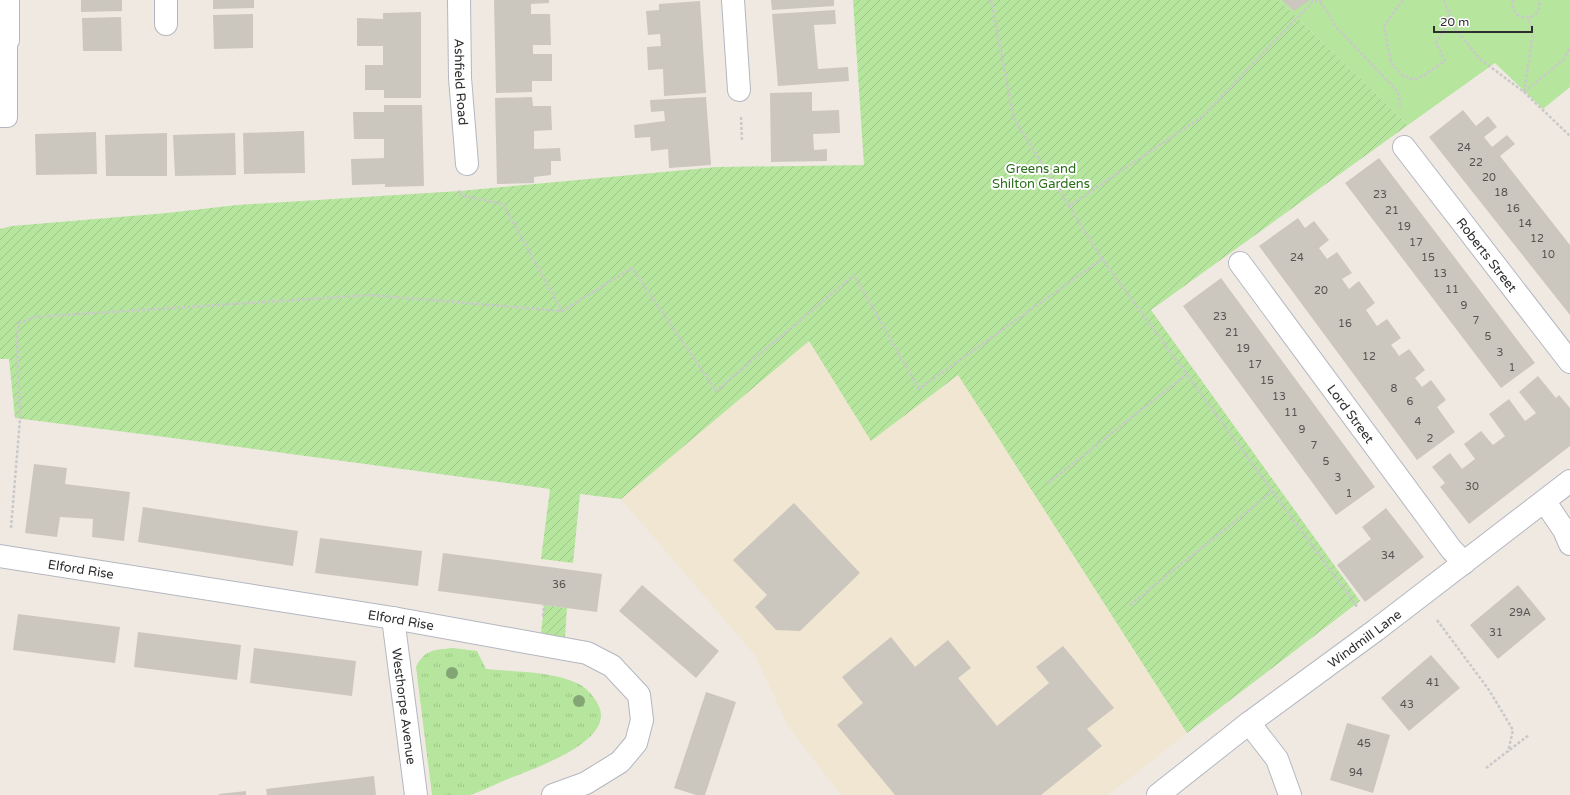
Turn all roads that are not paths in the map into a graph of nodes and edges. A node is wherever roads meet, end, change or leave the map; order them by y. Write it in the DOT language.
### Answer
graph roads {
  1 [pos="8,0"];
  2 [pos="166,0"];
  3 [pos="459,0"];
  4 [pos="733,0"];
  5 [pos="166,24"];
  6 [pos="8,40"];
  7 [pos="740,90"];
  8 [pos="0,118"];
  9 [pos="1404,147"];
  10 [pos="466,164"];
  11 [pos="1240,263"];
  12 [pos="1570,362"];
  13 [pos="1570,482"];
  14 [pos="1545,502"];
  15 [pos="1570,544"];
  16 [pos="4,556"];
  17 [pos="1464,563"];
  18 [pos="393,618"];
  19 [pos="1249,723"];
  20 [pos="416,795"];
  21 [pos="553,795"];
  22 [pos="1158,795"];
  23 [pos="1290,795"];
  1 -- 6 [label="street"];
  2 -- 5 [label="street"];
  3 -- 10 [label="street, Ashfield Road"];
  4 -- 7 [label="street"];
  6 -- 8 [label="lane"];
  9 -- 12 [label="street, Roberts Street"];
  11 -- 17 [label="street, Lord Street"];
  13 -- 14 [label="street, Windmill Lane"];
  14 -- 15 [label="street"];
  14 -- 17 [label="street, Windmill Lane"];
  16 -- 18 [label="street, Elford Rise"];
  17 -- 19 [label="street, Windmill Lane"];
  18 -- 20 [label="street, Westhorpe Avenue"];
  18 -- 21 [label="street, Elford Rise"];
  19 -- 22 [label="street, Windmill Lane"];
  19 -- 23 [label="street"];
}
